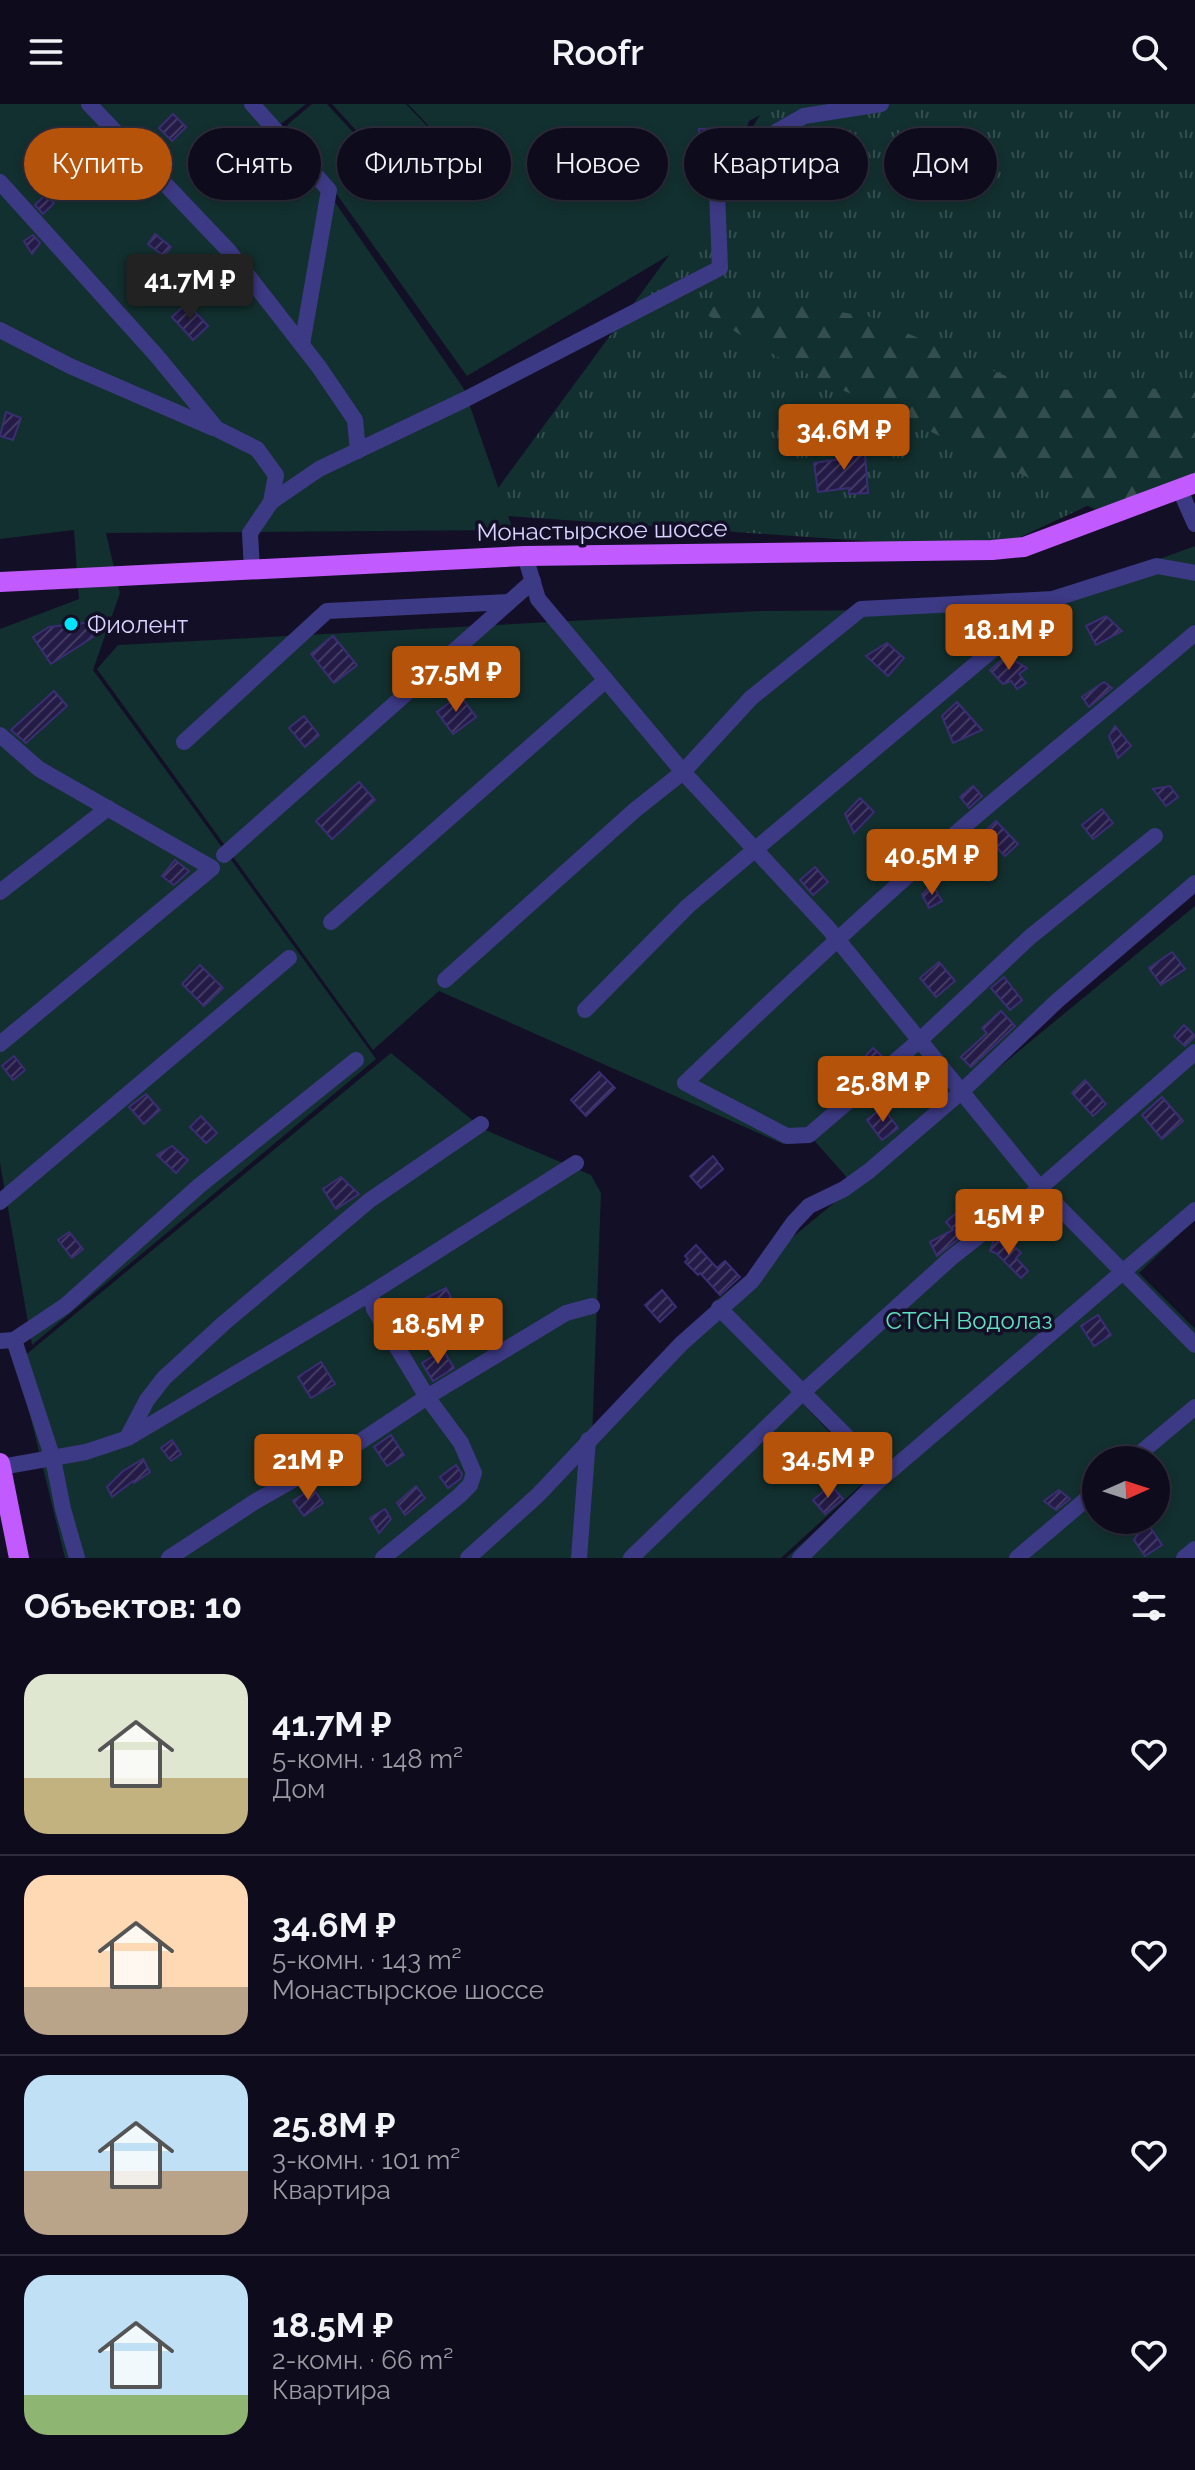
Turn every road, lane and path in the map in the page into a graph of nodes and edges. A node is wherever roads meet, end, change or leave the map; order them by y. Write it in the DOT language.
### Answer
graph roads {
  1 [pos="89,104"];
  2 [pos="252,104"];
  3 [pos="881,104"];
  4 [pos="0,182"];
  5 [pos="0,330"];
  6 [pos="302,345"];
  7 [pos="217,429"];
  8 [pos="358,451"];
  9 [pos="1188,487"];
  10 [pos="271,502"];
  11 [pos="1195,524"];
  12 [pos="525,556"];
  13 [pos="252,570"];
  14 [pos="1195,573"];
  15 [pos="533,581"];
  16 [pos="0,582"];
  17 [pos="1053,599"];
  18 [pos="509,602"];
  19 [pos="1195,633"];
  20 [pos="606,680"];
  21 [pos="0,735"];
  22 [pos="184,742"];
  23 [pos="683,772"];
  24 [pos="108,808"];
  25 [pos="1155,836"];
  26 [pos="755,850"];
  27 [pos="224,855"];
  28 [pos="1195,883"];
  29 [pos="0,892"];
  30 [pos="331,922"];
  31 [pos="836,938"];
  32 [pos="289,958"];
  33 [pos="445,980"];
  34 [pos="585,1010"];
  35 [pos="920,1040"];
  36 [pos="0,1044"];
  37 [pos="1195,1052"];
  38 [pos="356,1060"];
  39 [pos="961,1092"];
  40 [pos="481,1124"];
  41 [pos="576,1163"];
  42 [pos="1040,1188"];
  43 [pos="0,1202"];
  44 [pos="1195,1210"];
  45 [pos="1123,1273"];
  46 [pos="371,1293"];
  47 [pos="592,1306"];
  48 [pos="719,1308"];
  49 [pos="7,1341"];
  50 [pos="1195,1345"];
  51 [pos="803,1392"];
  52 [pos="427,1397"];
  53 [pos="1195,1407"];
  54 [pos="128,1438"];
  55 [pos="588,1440"];
  56 [pos="1149,1446"];
  57 [pos="53,1459"];
  58 [pos="0,1465"];
  59 [pos="885,1475"];
  60 [pos="1082,1503"];
  61 [pos="7,1534"];
  62 [pos="1195,1549"];
  63 [pos="19,1558"];
  64 [pos="77,1558"];
  65 [pos="169,1558"];
  66 [pos="383,1558"];
  67 [pos="468,1558"];
  68 [pos="579,1558"];
  69 [pos="631,1558"];
  70 [pos="800,1558"];
  71 [pos="1017,1558"];
  72 [pos="1184,1558"];
  1 -- 6 [label="street"];
  2 -- 6 [label="street"];
  3 -- 8 [label="street"];
  4 -- 7 [label="street"];
  5 -- 7 [label="street"];
  6 -- 8 [label="street"];
  7 -- 10 [label="street"];
  8 -- 10 [label="street"];
  9 -- 11 [label="street"];
  9 -- 12 [label="main road, Монастырское шоссе"];
  10 -- 13 [label="street"];
  12 -- 13 [label="main road, Монастырское шоссе"];
  12 -- 15 [label="street"];
  13 -- 16 [label="main road, Монастырское шоссе"];
  14 -- 17 [label="street"];
  15 -- 18 [label="street"];
  15 -- 20 [label="street"];
  17 -- 23 [label="street"];
  17 -- 26 [label="street"];
  18 -- 22 [label="street"];
  18 -- 27 [label="street"];
  19 -- 31 [label="street"];
  20 -- 23 [label="street"];
  20 -- 30 [label="street"];
  21 -- 24 [label="street"];
  23 -- 26 [label="street"];
  23 -- 33 [label="street"];
  24 -- 29 [label="street"];
  24 -- 36 [label="street"];
  25 -- 35 [label="street"];
  26 -- 31 [label="street"];
  26 -- 34 [label="street"];
  28 -- 39 [label="street"];
  31 -- 35 [label="street"];
  31 -- 35 [label="street"];
  32 -- 43 [label="street"];
  35 -- 39 [label="street"];
  37 -- 42 [label="street"];
  38 -- 49 [label="street"];
  39 -- 42 [label="street"];
  39 -- 48 [label="street"];
  40 -- 54 [label="street"];
  41 -- 46 [label="street"];
  42 -- 45 [label="street"];
  42 -- 51 [label="street"];
  44 -- 45 [label="street"];
  45 -- 50 [label="street"];
  45 -- 59 [label="street"];
  46 -- 52 [label="street"];
  46 -- 54 [label="street"];
  47 -- 52 [label="street"];
  48 -- 51 [label="street"];
  48 -- 55 [label="street"];
  49 -- 57 [label="street"];
  51 -- 59 [label="street"];
  51 -- 69 [label="street"];
  52 -- 65 [label="street"];
  52 -- 66 [label="street"];
  53 -- 56 [label="street"];
  54 -- 57 [label="street"];
  55 -- 67 [label="street"];
  55 -- 68 [label="street"];
  57 -- 58 [label="street"];
  57 -- 64 [label="street"];
  58 -- 61 [label="main road"];
  59 -- 70 [label="street"];
  60 -- 71 [label="street"];
  61 -- 63 [label="main road"];
  62 -- 72 [label="street"];
}
